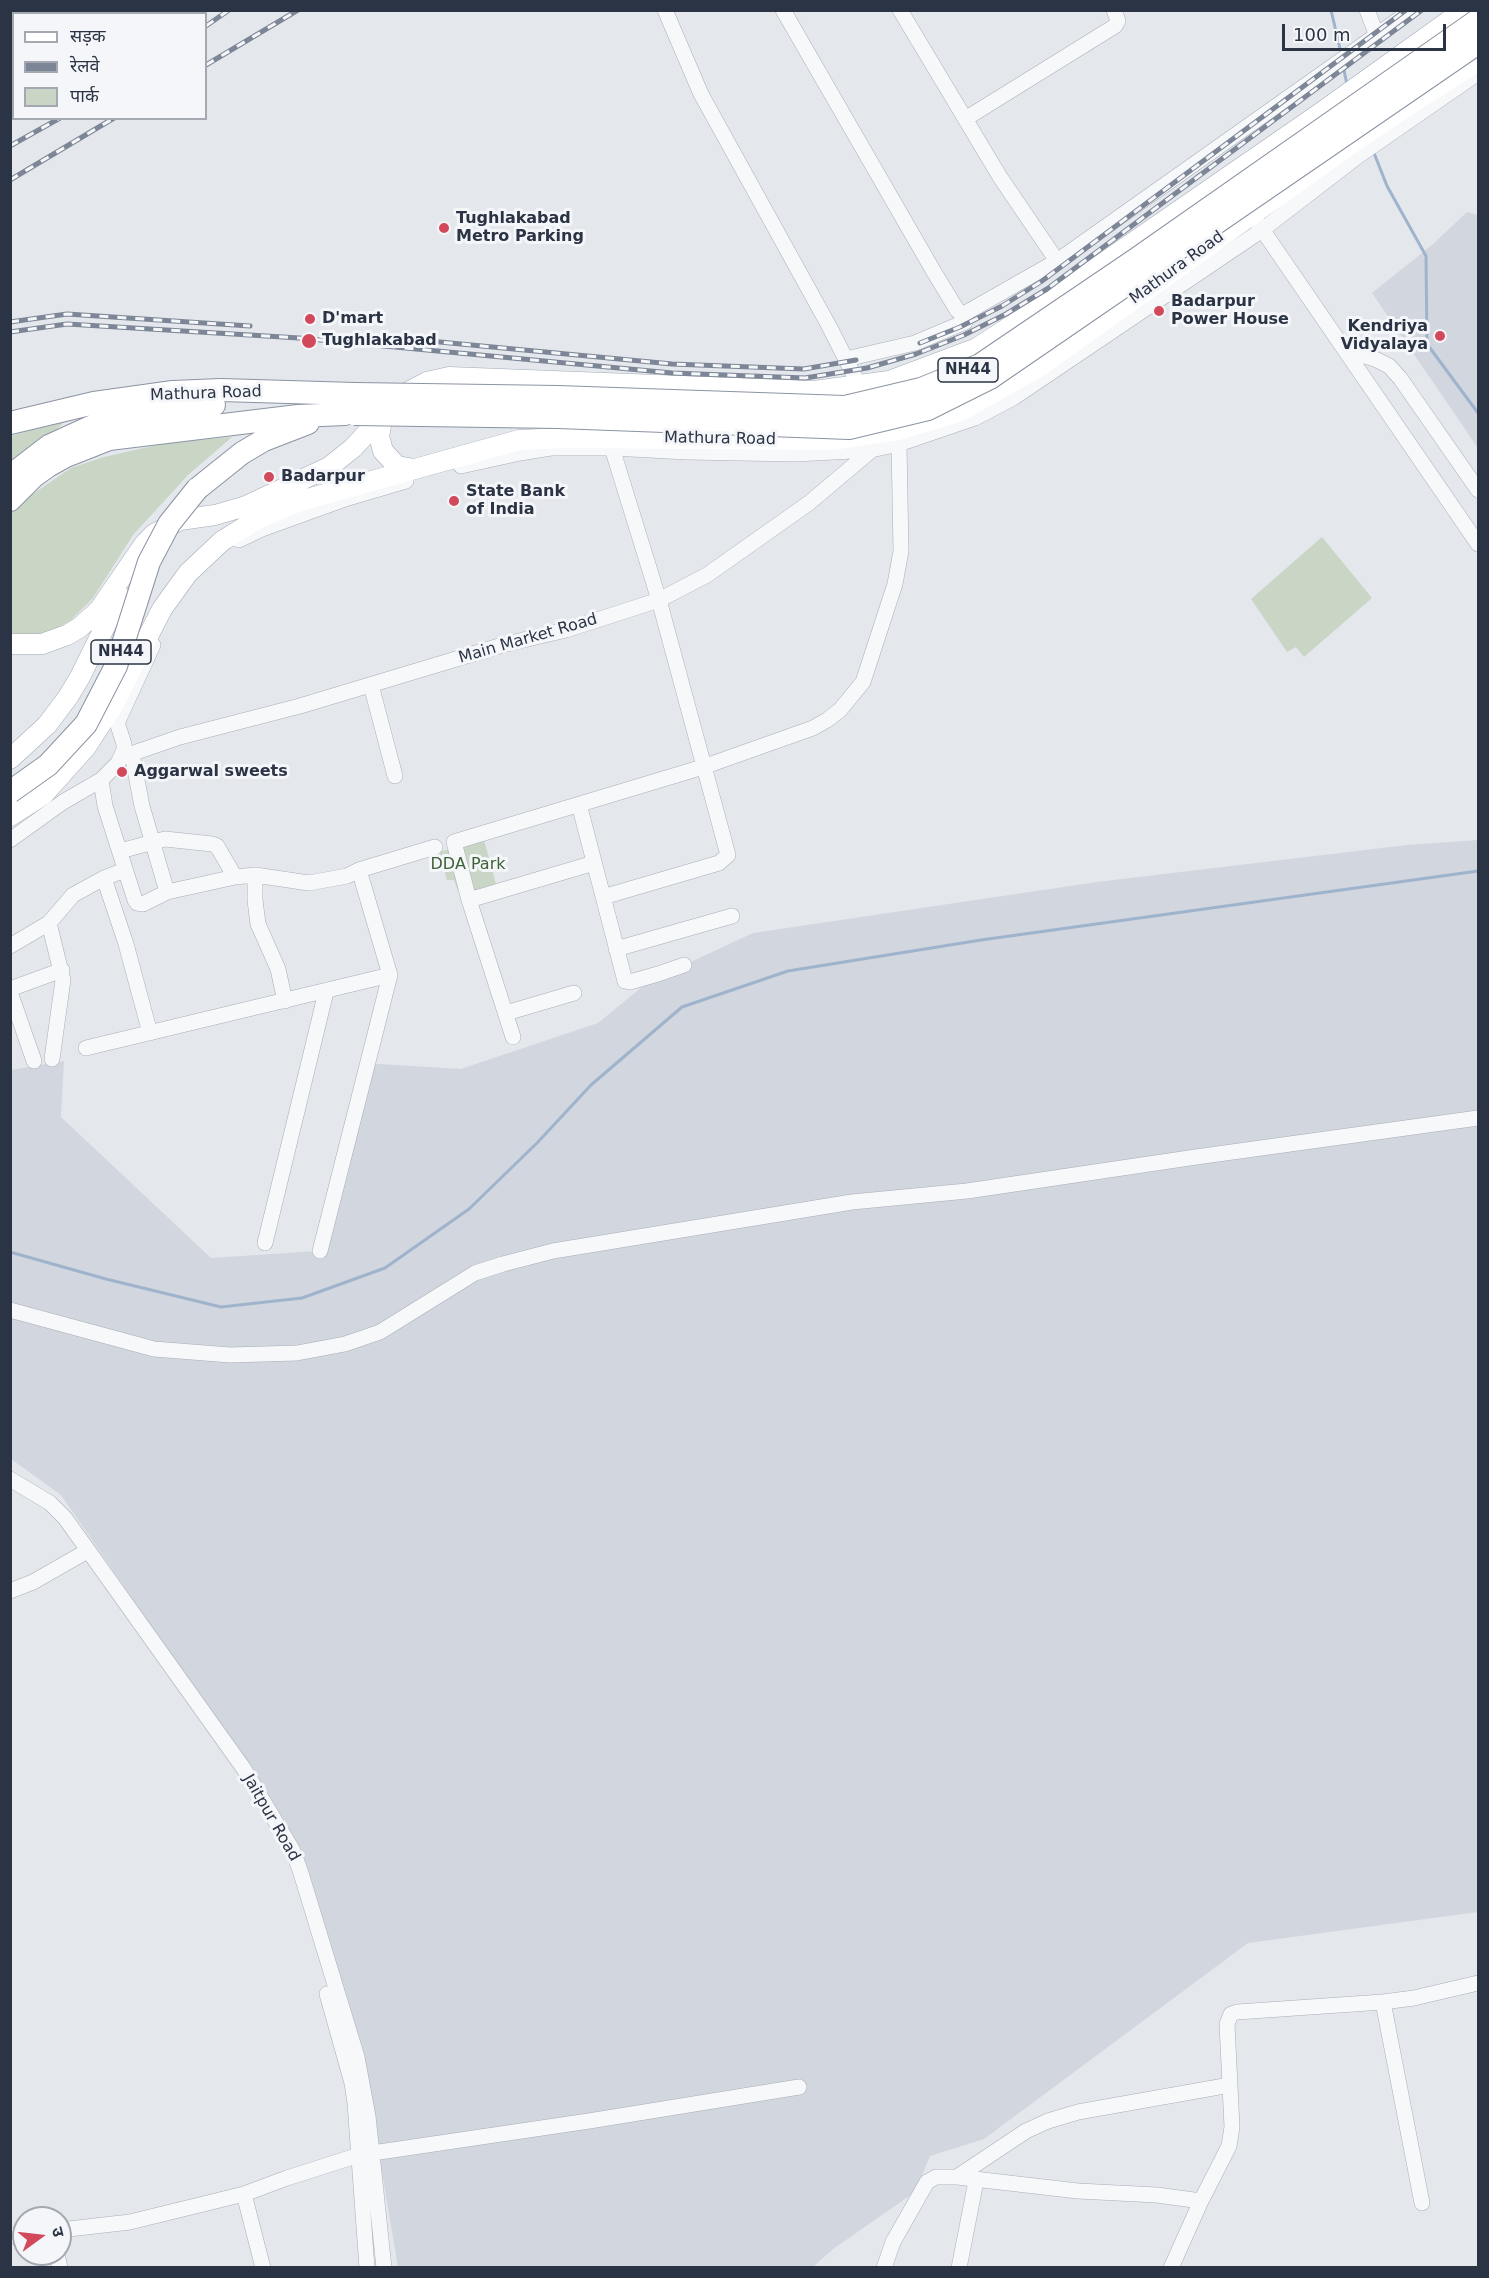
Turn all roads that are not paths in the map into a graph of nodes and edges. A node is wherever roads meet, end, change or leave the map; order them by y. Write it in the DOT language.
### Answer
graph roads {
  1 [pos="665,10"];
  2 [pos="783,10"];
  3 [pos="900,10"];
  4 [pos="1367,10"];
  5 [pos="1412,10"];
  6 [pos="1464,10"];
  7 [pos="1114,11"];
  8 [pos="1479,20"];
  9 [pos="1377,36"];
  10 [pos="1479,43"];
  11 [pos="1479,61"];
  12 [pos="1479,73"];
  13 [pos="965,119"];
  14 [pos="1368,141"];
  15 [pos="1275,145"];
  16 [pos="1298,183"];
  17 [pos="1134,208"];
  18 [pos="1257,222"];
  19 [pos="1148,233"];
  20 [pos="1057,261"];
  21 [pos="1172,280"];
  22 [pos="965,315"];
  23 [pos="1345,350"];
  24 [pos="846,359"];
  25 [pos="518,380"];
  26 [pos="859,385"];
  27 [pos="330,393"];
  28 [pos="388,409"];
  29 [pos="345,414"];
  30 [pos="10,423"];
  31 [pos="895,438"];
  32 [pos="519,440"];
  33 [pos="612,448"];
  34 [pos="872,450"];
  35 [pos="420,468"];
  36 [pos="10,476"];
  37 [pos="1479,490"];
  38 [pos="10,500"];
  39 [pos="1479,544"];
  40 [pos="136,558"];
  41 [pos="659,600"];
  42 [pos="10,644"];
  43 [pos="371,684"];
  44 [pos="115,714"];
  45 [pos="127,755"];
  46 [pos="13,757"];
  47 [pos="703,768"];
  48 [pos="395,776"];
  49 [pos="101,780"];
  50 [pos="10,792"];
  51 [pos="579,804"];
  52 [pos="10,816"];
  53 [pos="10,840"];
  54 [pos="151,842"];
  55 [pos="435,847"];
  56 [pos="120,851"];
  57 [pos="594,863"];
  58 [pos="125,870"];
  59 [pos="359,870"];
  60 [pos="255,875"];
  61 [pos="235,877"];
  62 [pos="104,878"];
  63 [pos="167,892"];
  64 [pos="603,897"];
  65 [pos="469,900"];
  66 [pos="732,916"];
  67 [pos="49,923"];
  68 [pos="10,946"];
  69 [pos="616,949"];
  70 [pos="684,964"];
  71 [pos="62,970"];
  72 [pos="390,975"];
  73 [pos="326,992"];
  74 [pos="11,993"];
  75 [pos="574,993"];
  76 [pos="285,1001"];
  77 [pos="506,1013"];
  78 [pos="150,1033"];
  79 [pos="513,1037"];
  80 [pos="86,1048"];
  81 [pos="52,1059"];
  82 [pos="34,1060"];
  83 [pos="1479,1118"];
  84 [pos="265,1243"];
  85 [pos="320,1251"];
  86 [pos="10,1310"];
  87 [pos="10,1479"];
  88 [pos="10,1486"];
  89 [pos="82,1554"];
  90 [pos="10,1591"];
  91 [pos="1479,1983"];
  92 [pos="1383,2002"];
  93 [pos="1230,2085"];
  94 [pos="799,2087"];
  95 [pos="366,2154"];
  96 [pos="957,2177"];
  97 [pos="976,2181"];
  98 [pos="244,2194"];
  99 [pos="1201,2201"];
  100 [pos="1422,2203"];
  101 [pos="72,2229"];
  102 [pos="364,2267"];
  103 [pos="263,2268"];
  104 [pos="384,2268"];
  105 [pos="884,2268"];
  106 [pos="959,2268"];
  107 [pos="1171,2268"];
  1 -- 24 [label="street"];
  2 -- 22 [label="street"];
  3 -- 13 [label="street"];
  4 -- 9 [label="street"];
  5 -- 9 [label="street"];
  6 -- 15 [label="main road"];
  7 -- 13 [label="street"];
  8 -- 27 [label="highway, Mathura Road / NH44, bridge"];
  9 -- 17 [label="street"];
  10 -- 29 [label="highway, Mathura Road / NH44, bridge"];
  11 -- 14 [label="main road, Mathura Road"];
  12 -- 14 [label="street"];
  13 -- 20 [label="street"];
  14 -- 16 [label="main road, Mathura Road"];
  14 -- 18 [label="street"];
  15 -- 16 [label="main road"];
  15 -- 19 [label="main road"];
  16 -- 18 [label="main road, Mathura Road"];
  17 -- 19 [label="street"];
  17 -- 20 [label="street"];
  18 -- 21 [label="main road, Mathura Road"];
  18 -- 23 [label="street"];
  19 -- 21 [label="main road"];
  19 -- 26 [label="main road"];
  20 -- 22 [label="street"];
  21 -- 31 [label="main road, Mathura Road"];
  22 -- 24 [label="street"];
  23 -- 37 [label="street"];
  23 -- 39 [label="street"];
  24 -- 26 [label="street"];
  25 -- 26 [label="main road"];
  25 -- 28 [label="main road"];
  25 -- 32 [label="main road"];
  27 -- 30 [label="highway, Mathura Road / NH44"];
  27 -- 36 [label="highway"];
  28 -- 35 [label="main road"];
  28 -- 40 [label="main road"];
  29 -- 38 [label="highway"];
  29 -- 50 [label="highway, Mathura Road / NH44, bridge"];
  31 -- 32 [label="main road, Mathura Road"];
  31 -- 34 [label="street, Main Market Road"];
  31 -- 47 [label="street"];
  32 -- 35 [label="main road, Mathura Road"];
  33 -- 34 [label="street"];
  33 -- 41 [label="street"];
  33 -- 44 [label="street"];
  34 -- 41 [label="street, Main Market Road"];
  35 -- 44 [label="main road, Mathura Road"];
  40 -- 42 [label="main road"];
  40 -- 46 [label="main road"];
  41 -- 43 [label="street, Main Market Road"];
  41 -- 47 [label="street"];
  43 -- 45 [label="street, Main Market Road"];
  43 -- 48 [label="street"];
  44 -- 45 [label="street"];
  44 -- 52 [label="main road, Mathura Road"];
  45 -- 49 [label="street"];
  45 -- 54 [label="street"];
  47 -- 51 [label="street"];
  47 -- 64 [label="street"];
  49 -- 53 [label="street"];
  49 -- 56 [label="street"];
  51 -- 57 [label="street"];
  51 -- 65 [label="street"];
  54 -- 56 [label="street"];
  54 -- 61 [label="street"];
  54 -- 63 [label="street"];
  55 -- 59 [label="street"];
  56 -- 58 [label="street"];
  57 -- 64 [label="street"];
  57 -- 65 [label="street"];
  58 -- 62 [label="street"];
  58 -- 63 [label="street"];
  59 -- 60 [label="street"];
  59 -- 72 [label="street"];
  60 -- 61 [label="street"];
  60 -- 76 [label="street"];
  61 -- 63 [label="street"];
  62 -- 67 [label="street"];
  62 -- 78 [label="street"];
  64 -- 69 [label="street"];
  65 -- 77 [label="street"];
  66 -- 69 [label="street"];
  67 -- 68 [label="street"];
  67 -- 71 [label="street"];
  69 -- 70 [label="street"];
  71 -- 74 [label="street"];
  71 -- 81 [label="street"];
  72 -- 73 [label="street"];
  72 -- 85 [label="street"];
  73 -- 76 [label="street"];
  73 -- 84 [label="street"];
  74 -- 82 [label="street"];
  75 -- 77 [label="street"];
  76 -- 78 [label="street"];
  77 -- 79 [label="street"];
  78 -- 80 [label="street"];
  83 -- 86 [label="street"];
  87 -- 95 [label="street, Jaitpur Road"];
  88 -- 89 [label="street, Jaitpur Road"];
  89 -- 90 [label="street"];
  89 -- 95 [label="street, Jaitpur Road"];
  91 -- 92 [label="street"];
  92 -- 93 [label="street"];
  92 -- 100 [label="street"];
  93 -- 96 [label="street"];
  93 -- 99 [label="street"];
  94 -- 95 [label="street"];
  95 -- 98 [label="street"];
  95 -- 102 [label="street, Jaitpur Road"];
  95 -- 104 [label="street, Jaitpur Road"];
  96 -- 97 [label="street"];
  96 -- 105 [label="street"];
  97 -- 99 [label="street"];
  97 -- 106 [label="street"];
  98 -- 101 [label="street"];
  98 -- 103 [label="street"];
  99 -- 107 [label="street"];
}
